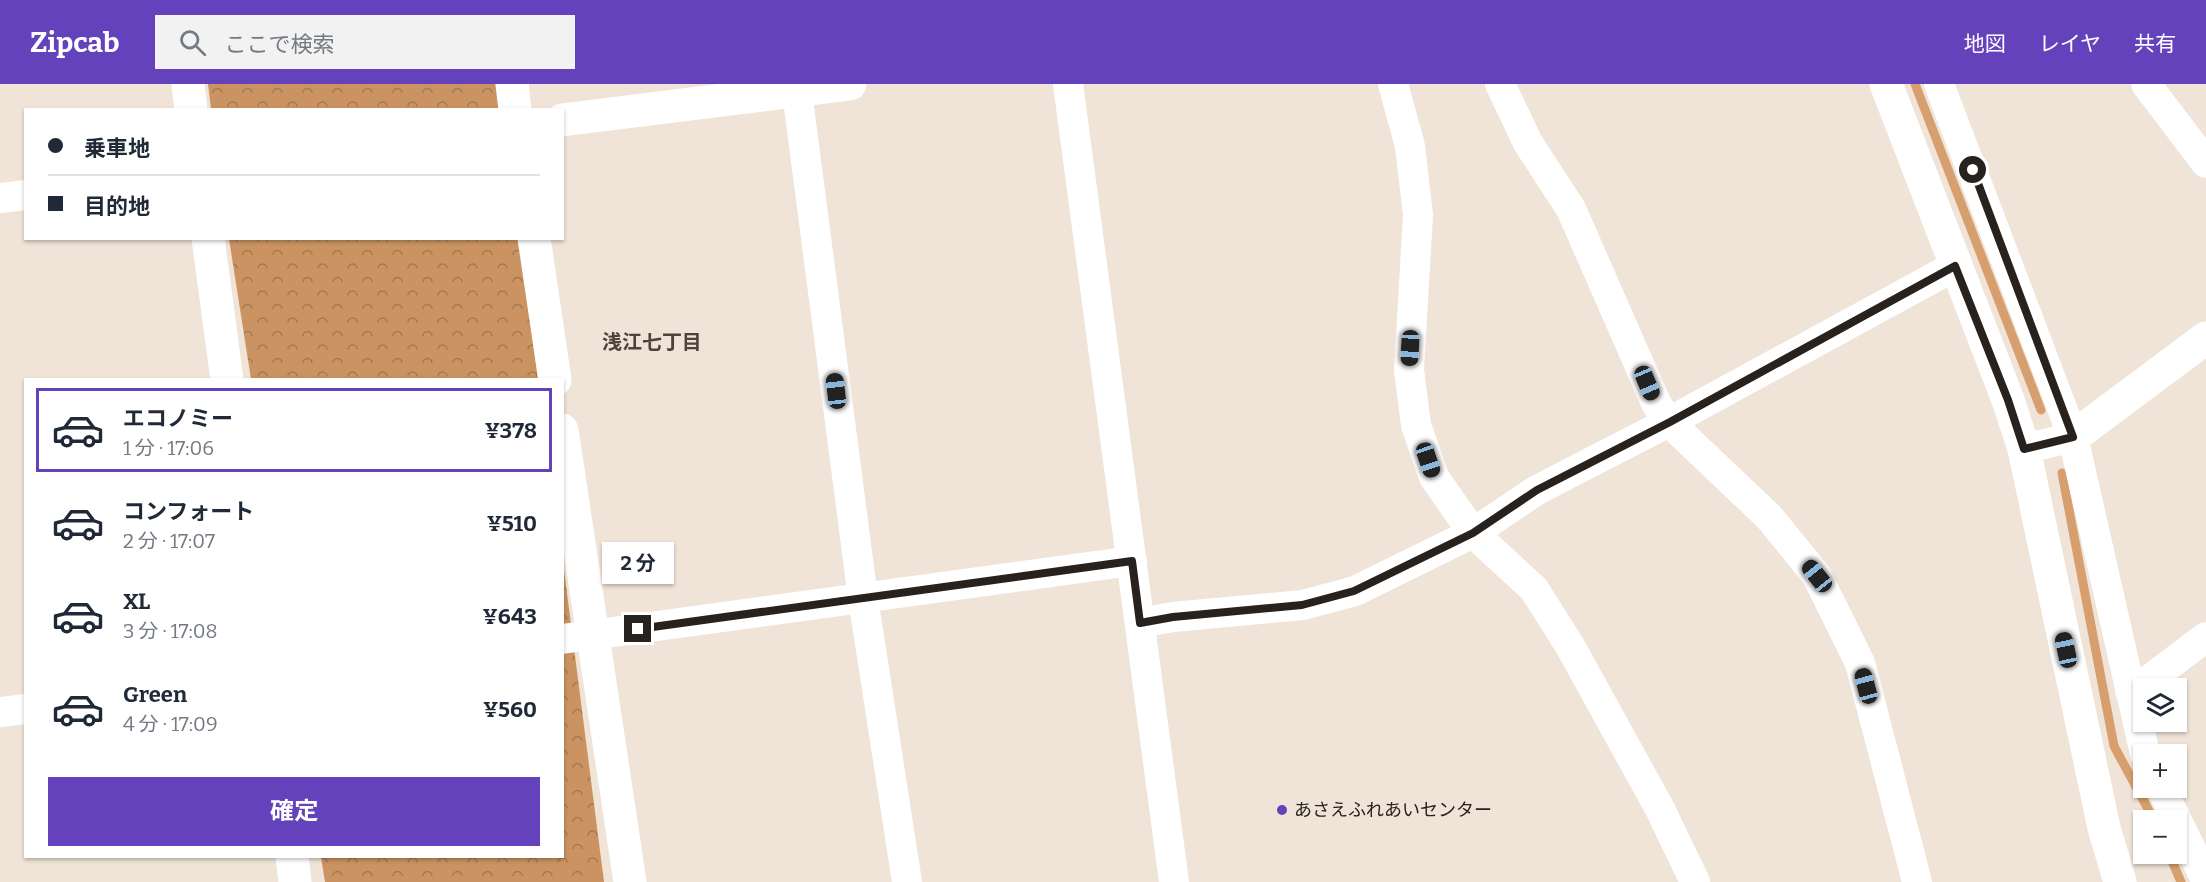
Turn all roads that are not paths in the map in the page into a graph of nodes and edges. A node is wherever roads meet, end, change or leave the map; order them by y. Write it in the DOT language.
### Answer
graph roads {
  1 [pos="188,84"];
  2 [pos="512,84"];
  3 [pos="850,84"];
  4 [pos="1068,84"];
  5 [pos="1393,84"];
  6 [pos="1500,84"];
  7 [pos="1886,84"];
  8 [pos="1939,84"];
  9 [pos="2146,84"];
  10 [pos="797,87"];
  11 [pos="191,108"];
  12 [pos="515,108"];
  13 [pos="564,120"];
  14 [pos="2206,163"];
  15 [pos="24,195"];
  16 [pos="0,198"];
  17 [pos="208,240"];
  18 [pos="534,240"];
  19 [pos="1955,266"];
  20 [pos="2206,338"];
  21 [pos="227,378"];
  22 [pos="555,378"];
  23 [pos="1670,422"];
  24 [pos="2073,437"];
  25 [pos="2024,449"];
  26 [pos="564,456"];
  27 [pos="1473,533"];
  28 [pos="1132,561"];
  29 [pos="863,598"];
  30 [pos="1140,623"];
  31 [pos="578,637"];
  32 [pos="2206,637"];
  33 [pos="2130,691"];
  34 [pos="24,709"];
  35 [pos="0,712"];
  36 [pos="2143,744"];
  37 [pos="2166,798"];
  38 [pos="292,858"];
  39 [pos="2206,880"];
  40 [pos="295,882"];
  41 [pos="630,882"];
  42 [pos="907,882"];
  43 [pos="1174,882"];
  44 [pos="1695,882"];
  45 [pos="1917,882"];
  46 [pos="2120,882"];
  1 -- 11 [label="street"];
  2 -- 12 [label="street"];
  3 -- 10 [label="street"];
  4 -- 28 [label="street"];
  5 -- 27 [label="street"];
  6 -- 23 [label="street"];
  7 -- 19 [label="street"];
  8 -- 24 [label="street"];
  9 -- 14 [label="street"];
  10 -- 13 [label="street"];
  10 -- 29 [label="street"];
  15 -- 16 [label="street"];
  17 -- 21 [label="street"];
  18 -- 22 [label="street"];
  19 -- 23 [label="street"];
  19 -- 25 [label="street"];
  20 -- 24 [label="street"];
  23 -- 27 [label="street"];
  23 -- 45 [label="street"];
  24 -- 25 [label="street"];
  24 -- 33 [label="street"];
  25 -- 46 [label="street"];
  26 -- 31 [label="street"];
  27 -- 30 [label="street"];
  27 -- 44 [label="street"];
  28 -- 29 [label="street"];
  28 -- 30 [label="street"];
  29 -- 31 [label="street"];
  29 -- 42 [label="street"];
  30 -- 43 [label="street"];
  31 -- 41 [label="street"];
  32 -- 33 [label="street"];
  33 -- 36 [label="street"];
  34 -- 35 [label="street"];
  37 -- 39 [label="street"];
  38 -- 40 [label="street"];
}
